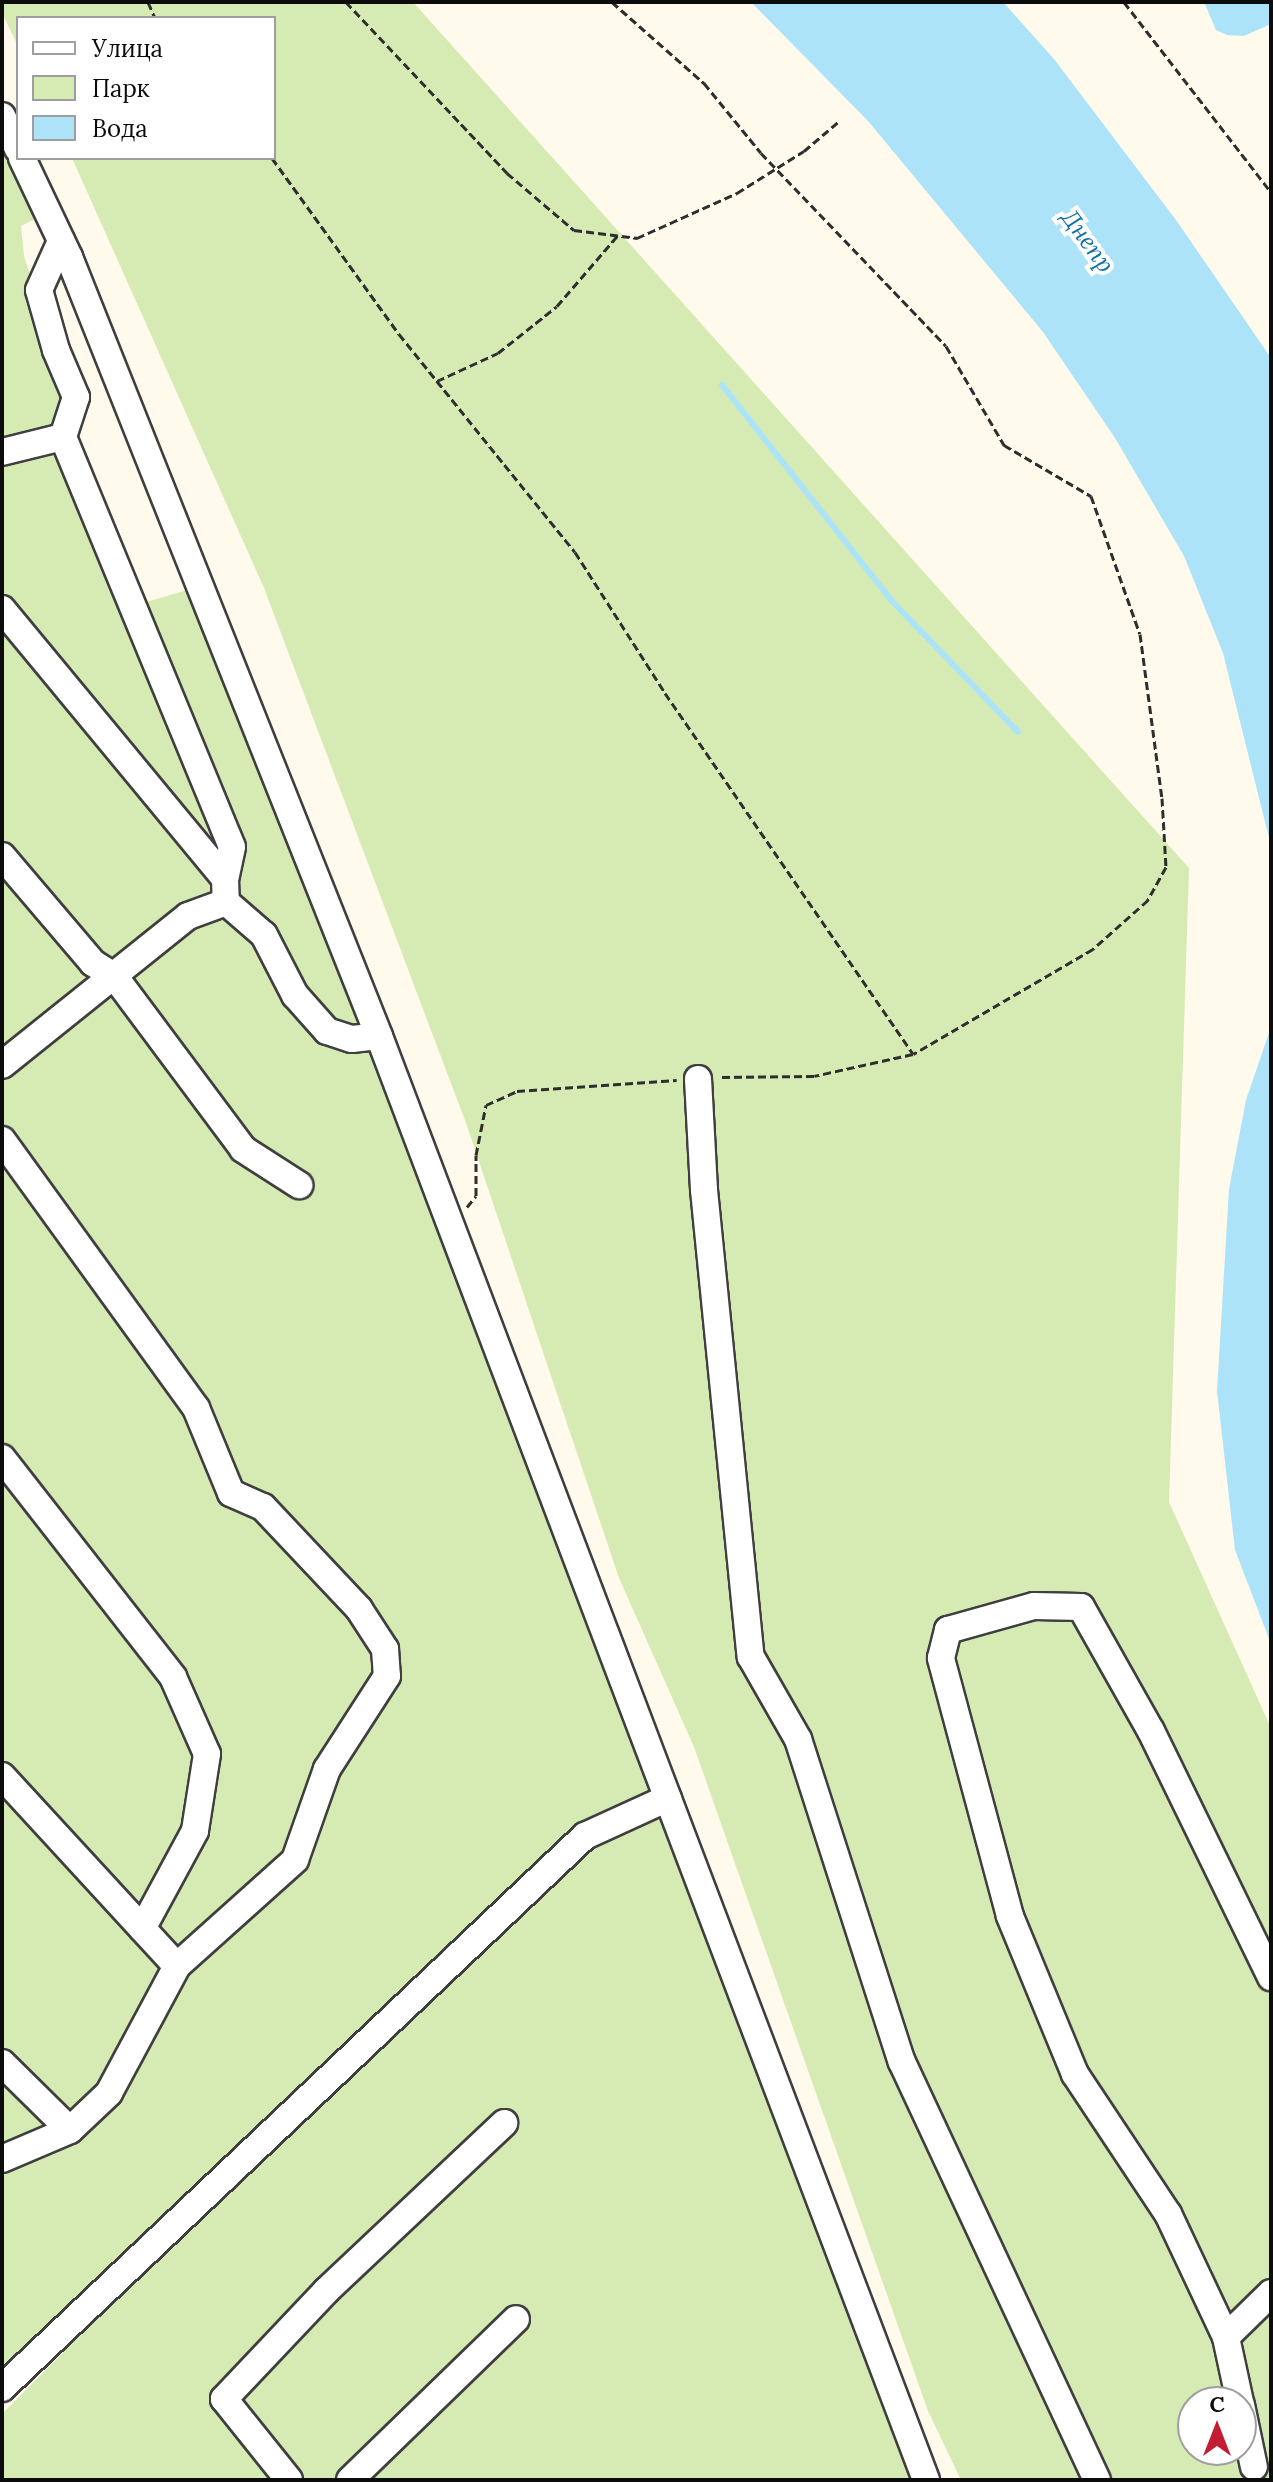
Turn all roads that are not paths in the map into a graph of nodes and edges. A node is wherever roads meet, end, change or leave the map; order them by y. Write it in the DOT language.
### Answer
graph roads {
  1 [pos="2,116"];
  2 [pos="16,145"];
  3 [pos="23,160"];
  4 [pos="61,241"];
  5 [pos="63,437"];
  6 [pos="2,452"];
  7 [pos="2,609"];
  8 [pos="2,856"];
  9 [pos="225,890"];
  10 [pos="115,977"];
  11 [pos="379,1036"];
  12 [pos="9,1059"];
  13 [pos="698,1079"];
  14 [pos="2,1140"];
  15 [pos="299,1185"];
  16 [pos="2,1458"];
  17 [pos="2,1776"];
  18 [pos="668,1798"];
  19 [pos="142,1929"];
  20 [pos="177,1966"];
  21 [pos="1271,1977"];
  22 [pos="2,2063"];
  23 [pos="504,2123"];
  24 [pos="70,2130"];
  25 [pos="2,2159"];
  26 [pos="1271,2293"];
  27 [pos="516,2319"];
  28 [pos="1226,2337"];
  29 [pos="1237,2386"];
  30 [pos="2,2388"];
  31 [pos="289,2480"];
  32 [pos="350,2480"];
  33 [pos="926,2480"];
  34 [pos="1097,2480"];
  1 -- 2 [label="street"];
  3 -- 4 [label="street"];
  4 -- 5 [label="street"];
  4 -- 11 [label="street"];
  5 -- 6 [label="street"];
  5 -- 9 [label="street"];
  7 -- 9 [label="street"];
  8 -- 10 [label="street"];
  9 -- 10 [label="street"];
  9 -- 11 [label="street"];
  10 -- 12 [label="street"];
  10 -- 15 [label="street"];
  11 -- 18 [label="street"];
  13 -- 34 [label="street"];
  14 -- 20 [label="street"];
  16 -- 19 [label="street"];
  17 -- 19 [label="street"];
  18 -- 30 [label="street"];
  18 -- 33 [label="street"];
  19 -- 20 [label="street"];
  20 -- 24 [label="street"];
  21 -- 28 [label="street"];
  22 -- 24 [label="street"];
  23 -- 31 [label="street"];
  24 -- 25 [label="street"];
  26 -- 28 [label="street"];
  27 -- 32 [label="street"];
  28 -- 29 [label="street"];
}
